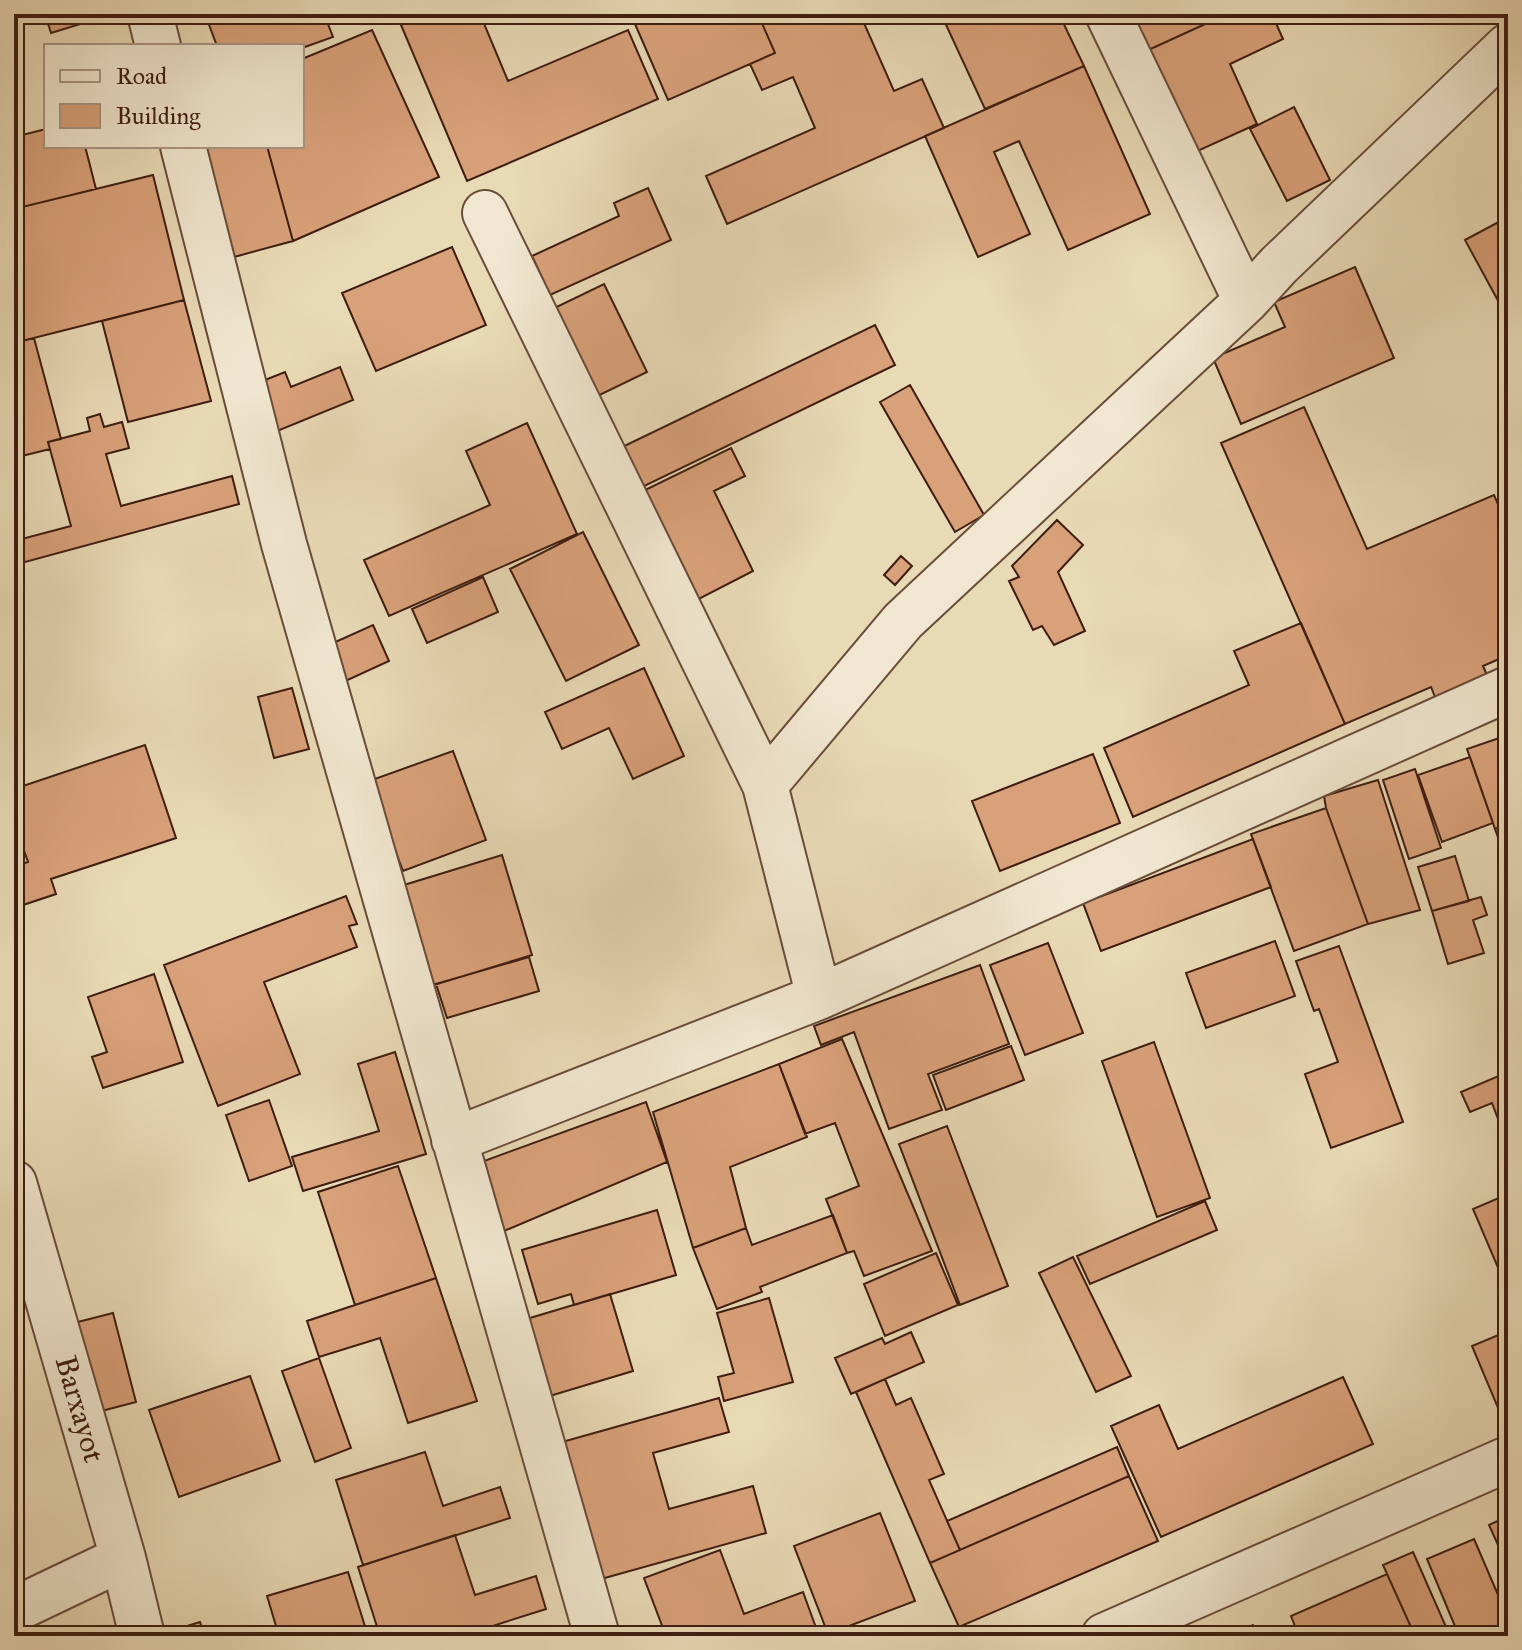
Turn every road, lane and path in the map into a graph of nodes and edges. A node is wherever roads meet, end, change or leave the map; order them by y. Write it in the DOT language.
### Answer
graph roads {
  1 [pos="150,14"];
  2 [pos="1108,14"];
  3 [pos="158,44"];
  4 [pos="1508,46"];
  5 [pos="184,148"];
  6 [pos="485,213"];
  7 [pos="1246,301"];
  8 [pos="1508,689"];
  9 [pos="765,785"];
  10 [pos="819,997"];
  11 [pos="454,1140"];
  12 [pos="14,1183"];
  13 [pos="1508,1459"];
  14 [pos="123,1558"];
  15 [pos="14,1610"];
  16 [pos="142,1636"];
  17 [pos="597,1636"];
  18 [pos="1104,1636"];
  1 -- 3 [label="street"];
  2 -- 7 [label="street"];
  4 -- 7 [label="street"];
  5 -- 11 [label="street"];
  6 -- 9 [label="street"];
  7 -- 9 [label="street"];
  8 -- 10 [label="street"];
  9 -- 10 [label="street"];
  10 -- 11 [label="street"];
  11 -- 17 [label="street"];
  12 -- 14 [label="street, Barxayot"];
  13 -- 18 [label="street"];
  14 -- 15 [label="street"];
  14 -- 16 [label="street, Barxayot"];
}
